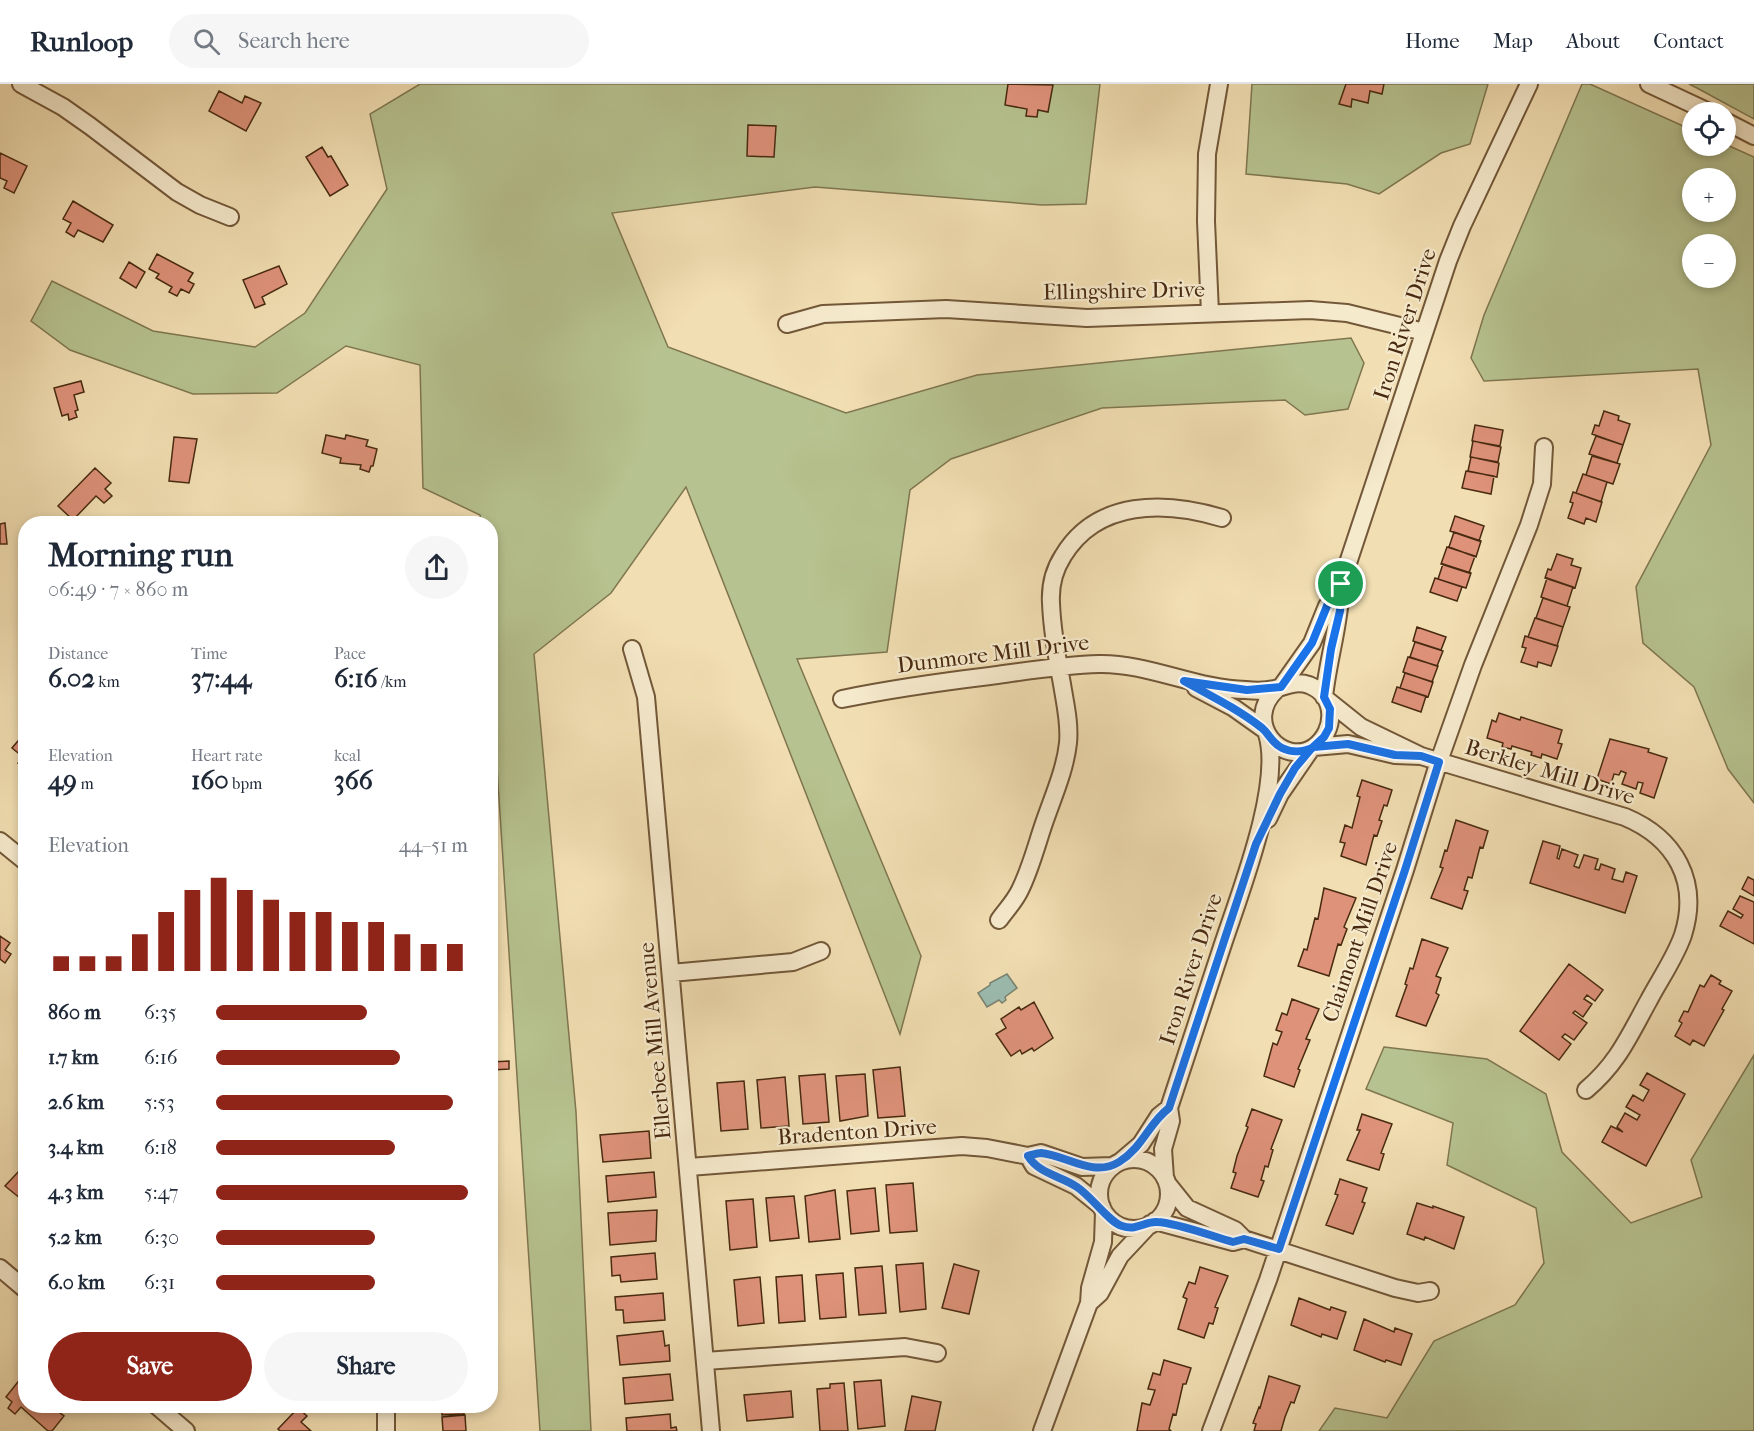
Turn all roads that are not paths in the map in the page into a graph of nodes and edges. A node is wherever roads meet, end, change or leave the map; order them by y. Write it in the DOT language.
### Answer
graph roads {
  1 [pos="21,84"];
  2 [pos="1219,84"];
  3 [pos="1528,84"];
  4 [pos="1649,84"];
  5 [pos="1688,102"];
  6 [pos="1736,127"];
  7 [pos="1754,136"];
  8 [pos="230,217"];
  9 [pos="1210,313"];
  10 [pos="787,324"];
  11 [pos="1424,332"];
  12 [pos="1544,447"];
  13 [pos="1222,518"];
  14 [pos="1341,584"];
  15 [pos="632,649"];
  16 [pos="1059,666"];
  17 [pos="1184,681"];
  18 [pos="1279,688"];
  19 [pos="1325,698"];
  20 [pos="842,699"];
  21 [pos="1266,732"];
  22 [pos="1312,748"];
  23 [pos="1421,756"];
  24 [pos="1439,762"];
  25 [pos="0,841"];
  26 [pos="1256,844"];
  27 [pos="18,856"];
  28 [pos="999,920"];
  29 [pos="821,951"];
  30 [pos="671,973"];
  31 [pos="1586,1090"];
  32 [pos="1169,1108"];
  33 [pos="1028,1156"];
  34 [pos="1117,1164"];
  35 [pos="689,1167"];
  36 [pos="1166,1180"];
  37 [pos="1103,1210"];
  38 [pos="1152,1223"];
  39 [pos="1244,1239"];
  40 [pos="1279,1249"];
  41 [pos="0,1268"];
  42 [pos="18,1283"];
  43 [pos="1430,1291"];
  44 [pos="1089,1303"];
  45 [pos="937,1353"];
  46 [pos="705,1361"];
  47 [pos="165,1413"];
  48 [pos="386,1413"];
  49 [pos="186,1431"];
  50 [pos="386,1431"];
  51 [pos="711,1431"];
  52 [pos="1042,1431"];
  53 [pos="1211,1431"];
  1 -- 8 [label="street"];
  2 -- 9 [label="street"];
  3 -- 11 [label="street, Iron River Drive"];
  4 -- 5 [label="street"];
  6 -- 7 [label="street"];
  9 -- 10 [label="street, Ellingshire Drive"];
  9 -- 11 [label="street, Ellingshire Drive"];
  11 -- 14 [label="street, Iron River Drive"];
  12 -- 24 [label="street, Claimont Mill Drive"];
  13 -- 16 [label="street"];
  14 -- 18 [label="street, Iron River Drive"];
  14 -- 19 [label="street, Iron River Drive"];
  15 -- 30 [label="street, Ellerbee Mill Avenue"];
  16 -- 17 [label="street, Dunmore Mill Drive"];
  16 -- 20 [label="street, Dunmore Mill Drive"];
  16 -- 28 [label="street"];
  17 -- 18 [label="street, Dunmore Mill Drive"];
  17 -- 21 [label="street, Dunmore Mill Drive"];
  18 -- 19 [label="street"];
  18 -- 21 [label="street"];
  19 -- 22 [label="street"];
  19 -- 23 [label="street, Berkley Mill Drive"];
  21 -- 22 [label="street"];
  21 -- 26 [label="street, Iron River Drive"];
  22 -- 23 [label="street, Berkley Mill Drive"];
  22 -- 26 [label="street, Iron River Drive"];
  23 -- 24 [label="street, Berkley Mill Drive"];
  24 -- 31 [label="street, Berkley Mill Drive"];
  24 -- 40 [label="street, Claimont Mill Drive"];
  25 -- 27 [label="street"];
  26 -- 32 [label="street, Iron River Drive"];
  29 -- 30 [label="street"];
  30 -- 35 [label="street, Ellerbee Mill Avenue"];
  32 -- 34 [label="street, Iron River Drive"];
  32 -- 36 [label="street, Iron River Drive"];
  33 -- 34 [label="street, Bradenton Drive"];
  33 -- 35 [label="street, Bradenton Drive"];
  33 -- 37 [label="street, Bradenton Drive"];
  34 -- 36 [label="street"];
  34 -- 37 [label="street"];
  35 -- 46 [label="street, Ellerbee Mill Avenue"];
  36 -- 38 [label="street"];
  36 -- 39 [label="street"];
  37 -- 38 [label="street"];
  37 -- 44 [label="street"];
  38 -- 39 [label="street"];
  38 -- 44 [label="street"];
  39 -- 40 [label="street"];
  40 -- 43 [label="street"];
  40 -- 53 [label="street, Claimont Mill Drive"];
  41 -- 42 [label="street"];
  44 -- 52 [label="street"];
  45 -- 46 [label="street"];
  46 -- 51 [label="street, Ellerbee Mill Avenue"];
  47 -- 49 [label="street"];
  48 -- 50 [label="street"];
}
